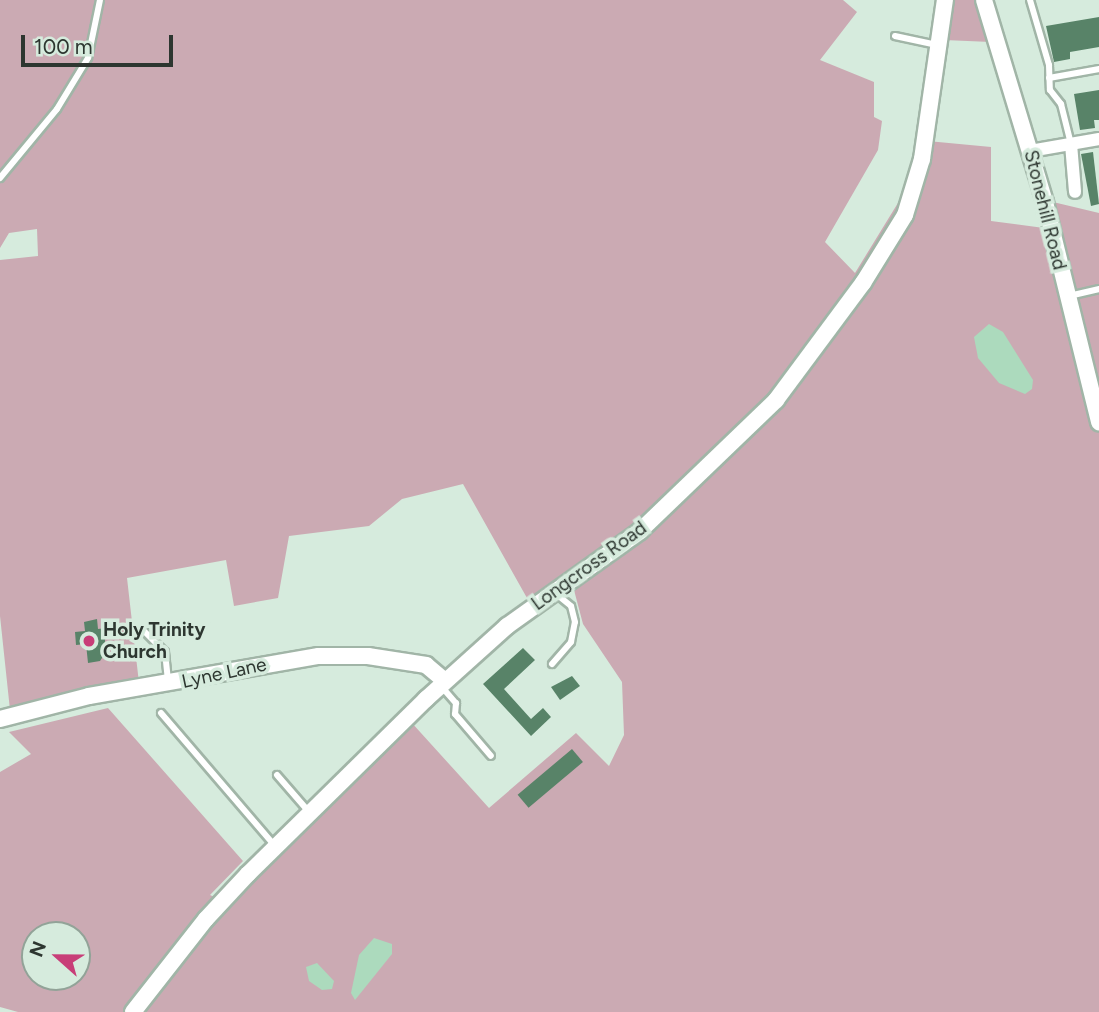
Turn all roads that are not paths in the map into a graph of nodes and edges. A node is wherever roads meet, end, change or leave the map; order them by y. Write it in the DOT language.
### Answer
graph roads {
  1 [pos="100,0"];
  2 [pos="944,0"];
  3 [pos="984,0"];
  4 [pos="1030,0"];
  5 [pos="895,36"];
  6 [pos="937,49"];
  7 [pos="1099,69"];
  8 [pos="1048,78"];
  9 [pos="1099,139"];
  10 [pos="1071,144"];
  11 [pos="1030,151"];
  12 [pos="0,178"];
  13 [pos="1075,192"];
  14 [pos="1099,289"];
  15 [pos="1067,296"];
  16 [pos="1099,422"];
  17 [pos="555,592"];
  18 [pos="145,632"];
  19 [pos="552,664"];
  20 [pos="443,683"];
  21 [pos="168,685"];
  22 [pos="161,713"];
  23 [pos="0,719"];
  24 [pos="491,756"];
  25 [pos="277,775"];
  26 [pos="309,812"];
  27 [pos="275,846"];
  28 [pos="133,1012"];
  1 -- 12 [label="lane"];
  2 -- 6 [label="main road, Longcross Road"];
  3 -- 11 [label="main road, Stonehill Road"];
  4 -- 8 [label="lane"];
  5 -- 6 [label="lane"];
  6 -- 17 [label="main road, Longcross Road"];
  7 -- 8 [label="lane"];
  8 -- 10 [label="lane"];
  9 -- 10 [label="street"];
  10 -- 11 [label="street"];
  10 -- 13 [label="street"];
  11 -- 15 [label="main road, Stonehill Road"];
  14 -- 15 [label="lane"];
  15 -- 16 [label="main road, Stonehill Road"];
  17 -- 19 [label="lane"];
  17 -- 20 [label="main road, Longcross Road"];
  18 -- 21 [label="lane"];
  20 -- 21 [label="main road, Lyne Lane"];
  20 -- 24 [label="lane"];
  20 -- 26 [label="main road, Longcross Road"];
  21 -- 23 [label="main road, Lyne Lane"];
  22 -- 27 [label="lane"];
  25 -- 26 [label="lane"];
  26 -- 27 [label="main road, Longcross Road"];
  27 -- 28 [label="main road, Longcross Road"];
}
